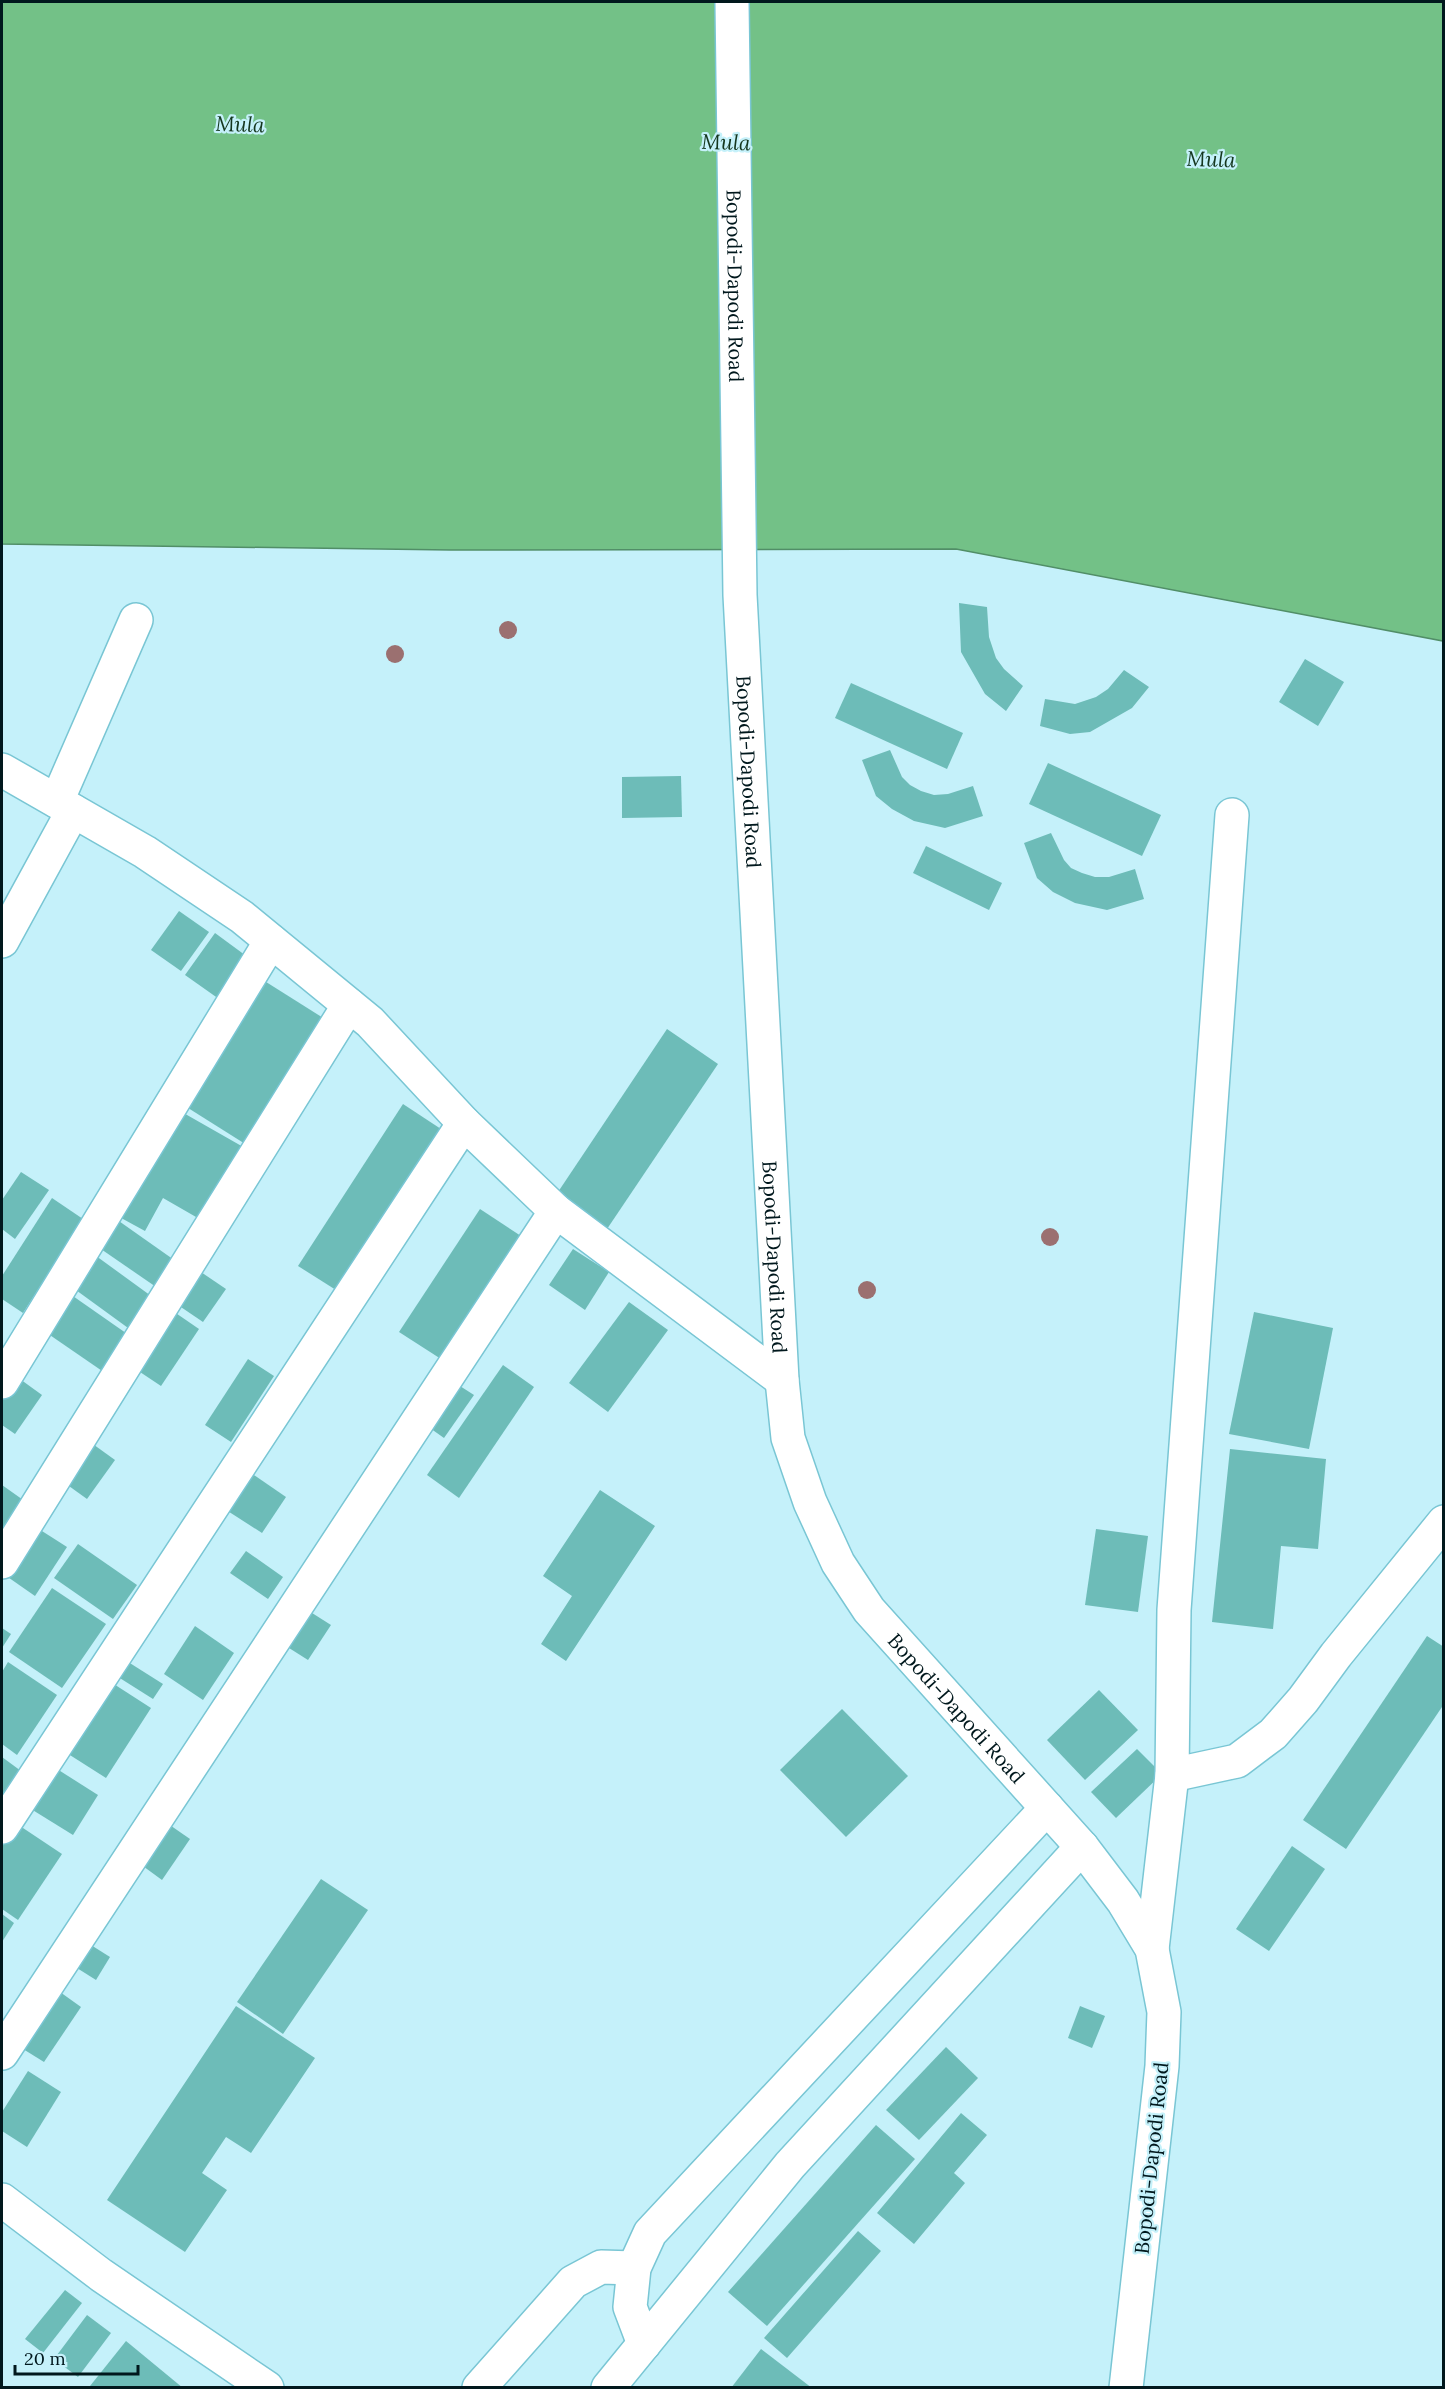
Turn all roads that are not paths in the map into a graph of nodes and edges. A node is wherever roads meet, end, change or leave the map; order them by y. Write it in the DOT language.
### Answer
graph roads {
  1 [pos="732,2"];
  2 [pos="136,620"];
  3 [pos="2,770"];
  4 [pos="65,806"];
  5 [pos="1232,815"];
  6 [pos="2,941"];
  7 [pos="271,941"];
  8 [pos="349,1005"];
  9 [pos="464,1123"];
  10 [pos="556,1211"];
  11 [pos="782,1380"];
  12 [pos="2,1382"];
  13 [pos="1443,1522"];
  14 [pos="2,1562"];
  15 [pos="1172,1775"];
  16 [pos="1047,1808"];
  17 [pos="2,1827"];
  18 [pos="1082,1846"];
  19 [pos="1152,1949"];
  20 [pos="2,2053"];
  21 [pos="2,2200"];
  22 [pos="634,2268"];
  23 [pos="644,2344"];
  24 [pos="267,2388"];
  25 [pos="479,2388"];
  26 [pos="608,2388"];
  27 [pos="1126,2388"];
  1 -- 11 [label="street, Bopodi-Dapodi Road"];
  2 -- 4 [label="street"];
  3 -- 4 [label="street"];
  4 -- 6 [label="street"];
  4 -- 7 [label="street"];
  5 -- 15 [label="street"];
  7 -- 8 [label="street"];
  7 -- 12 [label="street"];
  8 -- 9 [label="street"];
  8 -- 14 [label="street"];
  9 -- 10 [label="street"];
  9 -- 17 [label="street"];
  10 -- 11 [label="street"];
  10 -- 20 [label="street"];
  11 -- 16 [label="street, Bopodi-Dapodi Road"];
  13 -- 15 [label="street"];
  15 -- 19 [label="street"];
  16 -- 18 [label="street, Bopodi-Dapodi Road"];
  16 -- 22 [label="street"];
  18 -- 19 [label="street, Bopodi-Dapodi Road"];
  18 -- 23 [label="street"];
  19 -- 27 [label="street, Bopodi-Dapodi Road"];
  21 -- 24 [label="street"];
  22 -- 23 [label="street"];
  22 -- 25 [label="street"];
  23 -- 26 [label="street"];
}
